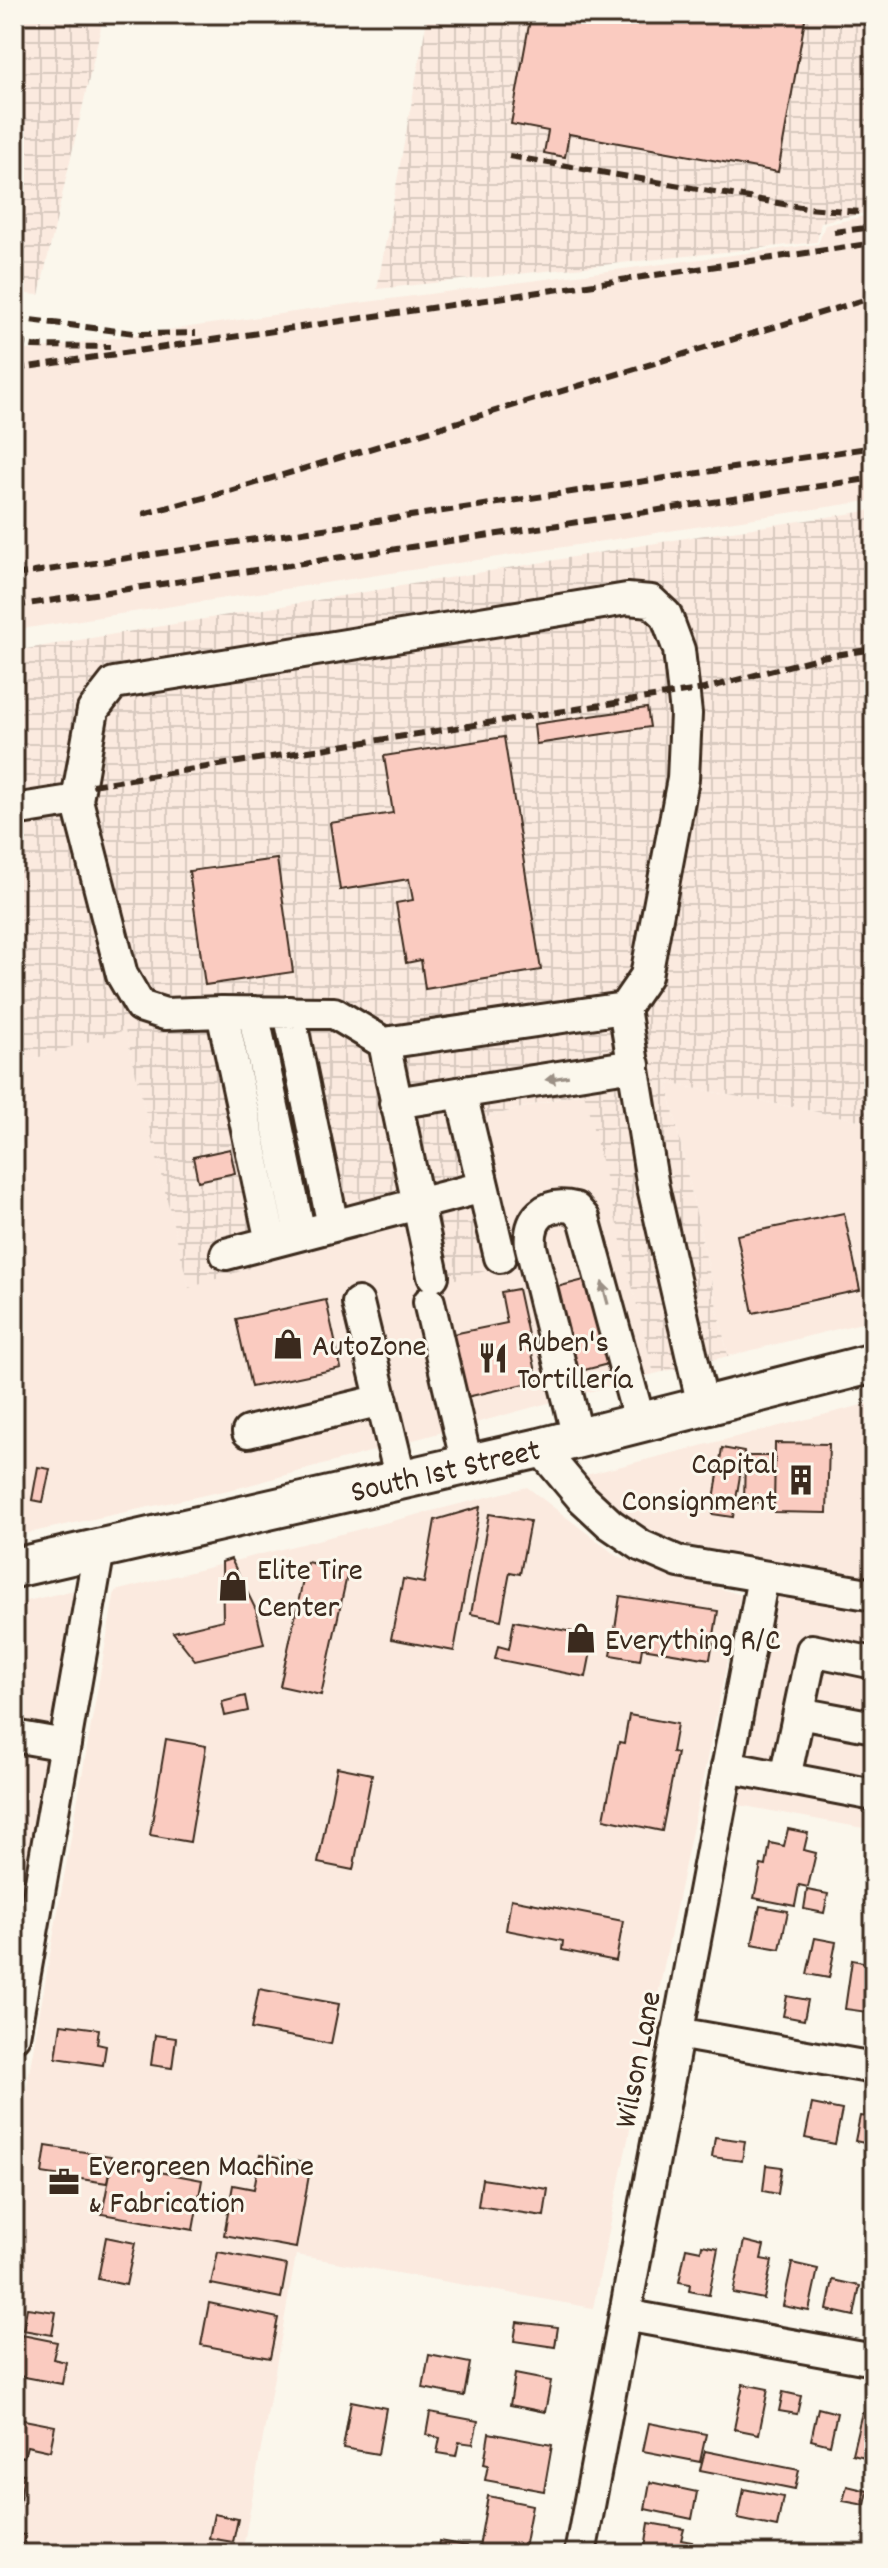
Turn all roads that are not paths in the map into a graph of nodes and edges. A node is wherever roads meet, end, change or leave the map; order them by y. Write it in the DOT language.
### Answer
graph roads {
  1 [pos="77,800"];
  2 [pos="14,810"];
  3 [pos="624,1008"];
  4 [pos="222,1012"];
  5 [pos="253,1012"];
  6 [pos="289,1012"];
  7 [pos="384,1043"];
  8 [pos="634,1065"];
  9 [pos="461,1093"];
  10 [pos="395,1103"];
  11 [pos="483,1187"];
  12 [pos="417,1203"];
  13 [pos="333,1226"];
  14 [pos="300,1234"];
  15 [pos="271,1242"];
  16 [pos="226,1254"];
  17 [pos="500,1257"];
  18 [pos="358,1303"];
  19 [pos="874,1363"];
  20 [pos="382,1400"];
  21 [pos="703,1406"];
  22 [pos="640,1423"];
  23 [pos="248,1432"];
  24 [pos="578,1438"];
  25 [pos="540,1448"];
  26 [pos="467,1464"];
  27 [pos="401,1480"];
  28 [pos="99,1549"];
  29 [pos="14,1568"];
  30 [pos="763,1577"];
  31 [pos="874,1595"];
  32 [pos="874,1663"];
  33 [pos="799,1713"];
  34 [pos="874,1727"];
  35 [pos="14,1736"];
  36 [pos="65,1745"];
  37 [pos="727,1767"];
  38 [pos="785,1778"];
  39 [pos="874,1795"];
  40 [pos="677,2033"];
  41 [pos="14,2036"];
  42 [pos="874,2068"];
  43 [pos="625,2315"];
  44 [pos="874,2360"];
  45 [pos="580,2554"];
  1 -- 2 [label="street"];
  1 -- 3 [label="street"];
  1 -- 4 [label="street"];
  3 -- 7 [label="street"];
  3 -- 8 [label="street"];
  4 -- 5 [label="street"];
  4 -- 15 [label="street"];
  5 -- 6 [label="street"];
  5 -- 14 [label="street"];
  6 -- 7 [label="street"];
  6 -- 13 [label="street"];
  7 -- 10 [label="street"];
  8 -- 9 [label="street, one-way"];
  8 -- 21 [label="street"];
  9 -- 10 [label="street"];
  9 -- 11 [label="street"];
  10 -- 12 [label="street"];
  11 -- 12 [label="street"];
  11 -- 17 [label="street"];
  12 -- 13 [label="street"];
  12 -- 26 [label="street"];
  13 -- 14 [label="street"];
  14 -- 15 [label="street"];
  15 -- 16 [label="street"];
  18 -- 20 [label="street"];
  19 -- 21 [label="main road, South 1st Street"];
  20 -- 23 [label="street"];
  20 -- 27 [label="street"];
  21 -- 22 [label="main road, South 1st Street"];
  22 -- 24 [label="main road, South 1st Street"];
  22 -- 24 [label="street, one-way"];
  24 -- 25 [label="main road, South 1st Street"];
  25 -- 26 [label="main road, South 1st Street"];
  25 -- 30 [label="street"];
  26 -- 27 [label="main road, South 1st Street"];
  27 -- 28 [label="main road, South 1st Street"];
  28 -- 29 [label="main road, South 1st Street"];
  28 -- 36 [label="street"];
  30 -- 31 [label="street"];
  30 -- 37 [label="street, Wilson Lane"];
  32 -- 33 [label="street"];
  33 -- 34 [label="street"];
  33 -- 38 [label="street"];
  35 -- 36 [label="street"];
  36 -- 41 [label="street"];
  37 -- 38 [label="street"];
  37 -- 40 [label="street, Wilson Lane"];
  38 -- 39 [label="street"];
  40 -- 42 [label="street"];
  40 -- 43 [label="street, Wilson Lane"];
  43 -- 44 [label="street"];
  43 -- 45 [label="street, Wilson Lane"];
}
